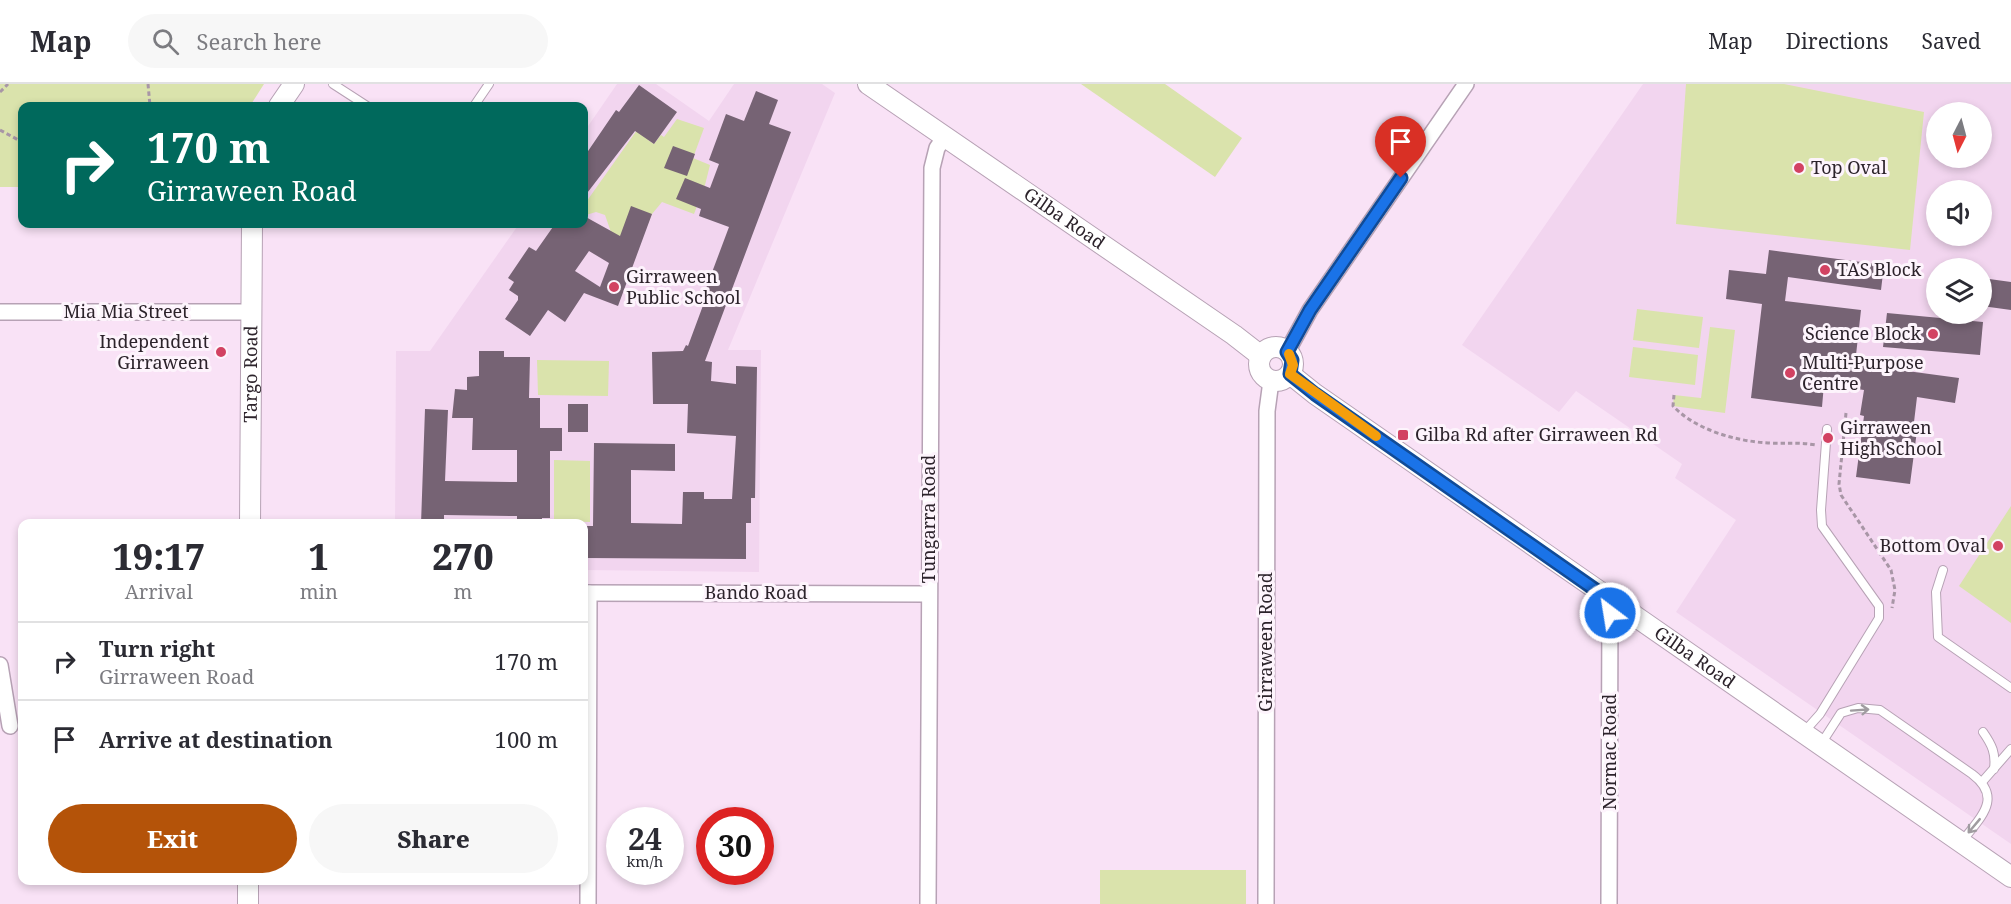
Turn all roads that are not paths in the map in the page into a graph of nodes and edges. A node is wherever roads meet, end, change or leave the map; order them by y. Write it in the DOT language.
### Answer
graph roads {
  1 [pos="294,84"];
  2 [pos="333,84"];
  3 [pos="489,84"];
  4 [pos="868,84"];
  5 [pos="1466,84"];
  6 [pos="282,102"];
  7 [pos="361,102"];
  8 [pos="477,102"];
  9 [pos="944,138"];
  10 [pos="252,228"];
  11 [pos="0,312"];
  12 [pos="252,312"];
  13 [pos="1287,352"];
  14 [pos="1261,356"];
  15 [pos="1290,374"];
  16 [pos="1271,381"];
  17 [pos="1827,429"];
  18 [pos="250,519"];
  19 [pos="1943,570"];
  20 [pos="588,593"];
  21 [pos="929,594"];
  22 [pos="1610,600"];
  23 [pos="0,665"];
  24 [pos="2011,688"];
  25 [pos="10,726"];
  26 [pos="1983,732"];
  27 [pos="1803,733"];
  28 [pos="1820,746"];
  29 [pos="2011,749"];
  30 [pos="1994,770"];
  31 [pos="1982,782"];
  32 [pos="1961,843"];
  33 [pos="2011,877"];
  34 [pos="248,885"];
  35 [pos="588,885"];
  36 [pos="248,904"];
  37 [pos="588,904"];
  38 [pos="928,904"];
  39 [pos="1266,904"];
  40 [pos="1609,904"];
  1 -- 6 [label="street"];
  2 -- 7 [label="lane"];
  3 -- 8 [label="lane"];
  4 -- 9 [label="street, Gilba Road"];
  5 -- 13 [label="street"];
  9 -- 14 [label="street, Gilba Road"];
  9 -- 21 [label="street, Tungarra Road"];
  10 -- 12 [label="street, Targo Road"];
  11 -- 12 [label="street, Mia Mia Street"];
  12 -- 18 [label="street, Targo Road"];
  13 -- 14 [label="street"];
  13 -- 15 [label="street"];
  14 -- 16 [label="street"];
  15 -- 16 [label="street"];
  15 -- 22 [label="street, Gilba Road"];
  16 -- 39 [label="street, Girraween Road"];
  17 -- 27 [label="lane"];
  19 -- 24 [label="lane"];
  20 -- 21 [label="street, Bando Road"];
  21 -- 38 [label="street, Tungarra Road"];
  22 -- 27 [label="street, Gilba Road"];
  22 -- 40 [label="street, Normac Road"];
  23 -- 25 [label="street"];
  26 -- 30 [label="lane"];
  27 -- 28 [label="street, Gilba Road"];
  28 -- 31 [label="lane, one-way"];
  28 -- 32 [label="street, Gilba Road"];
  29 -- 30 [label="lane"];
  30 -- 31 [label="lane"];
  31 -- 32 [label="lane, one-way"];
  32 -- 33 [label="street, Gilba Road"];
  34 -- 36 [label="street"];
  35 -- 37 [label="street"];
}
